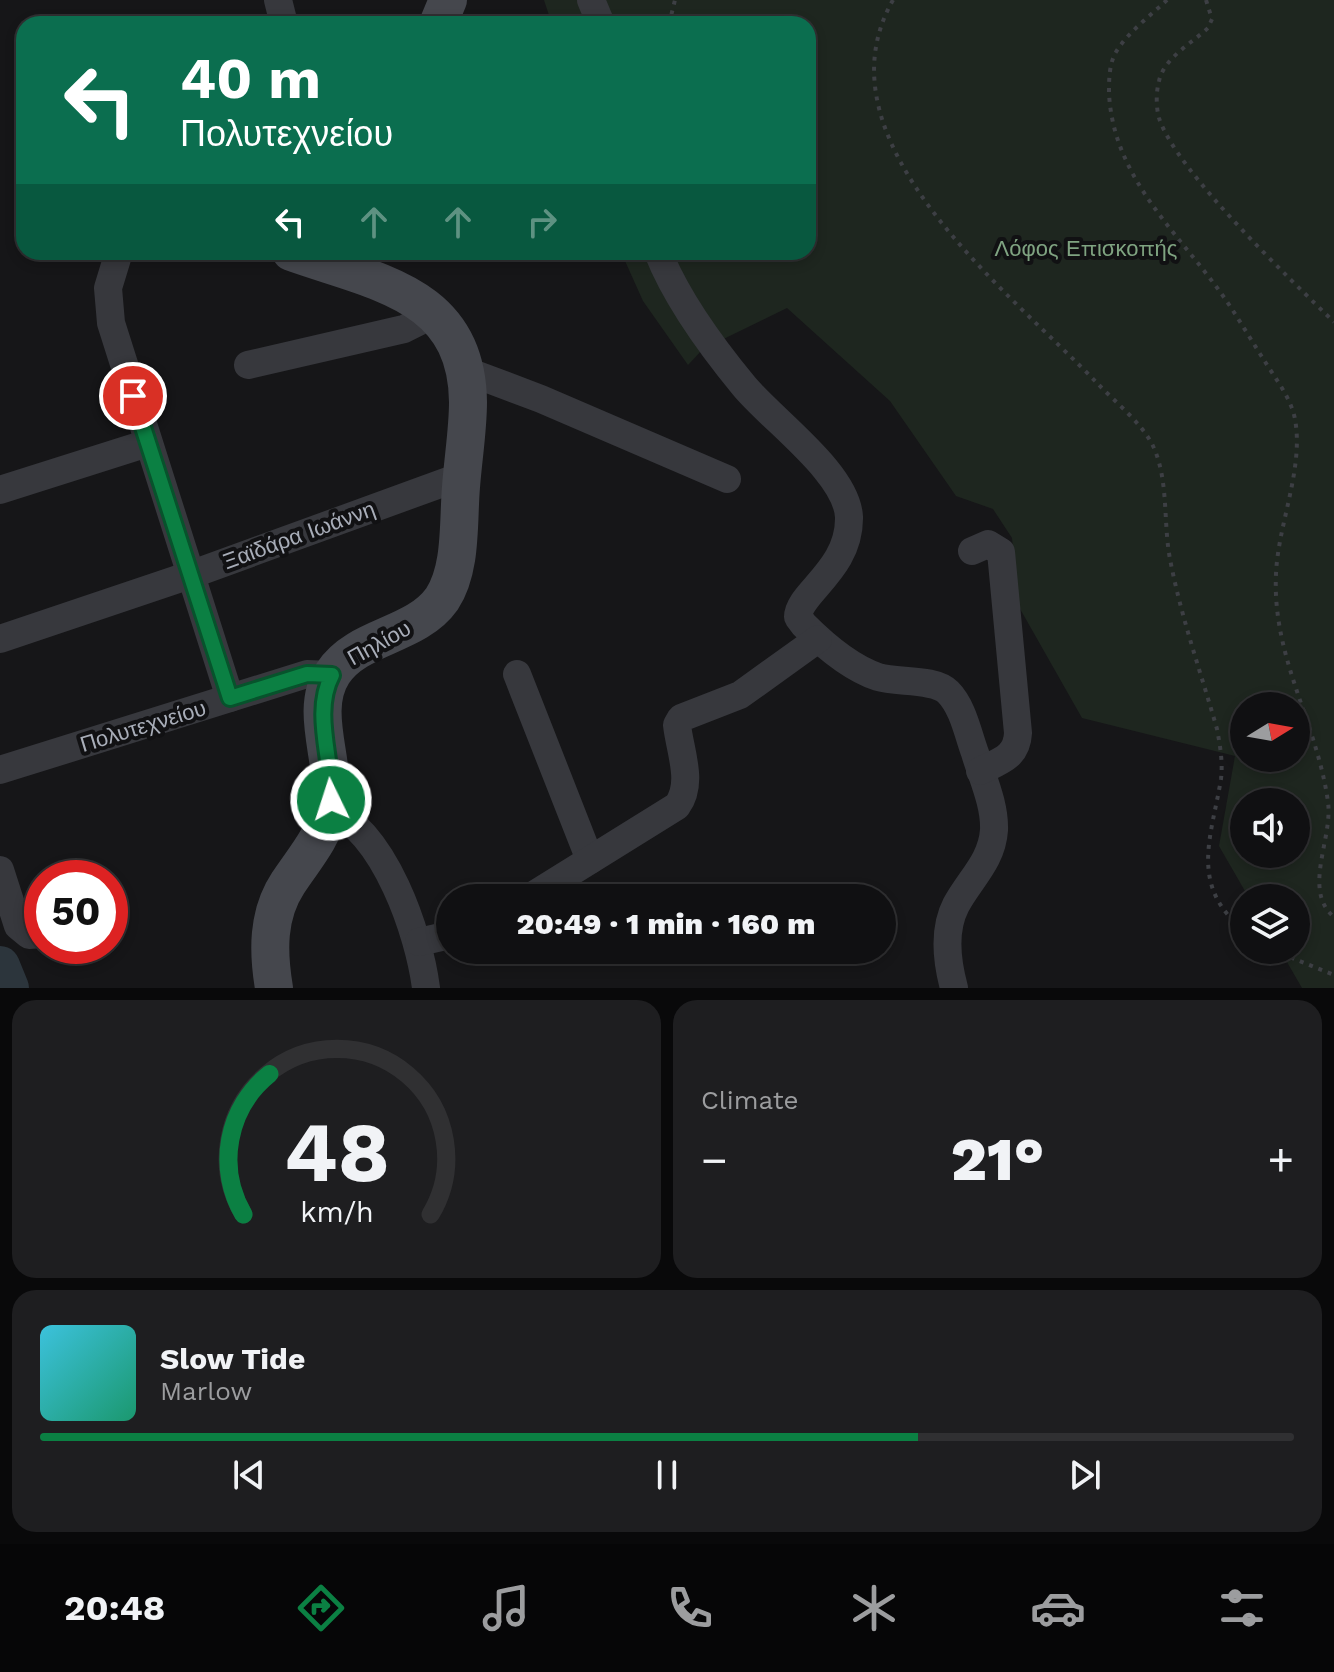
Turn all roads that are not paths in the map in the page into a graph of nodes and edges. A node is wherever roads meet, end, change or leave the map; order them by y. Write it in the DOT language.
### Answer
graph roads {
  1 [pos="117,260"];
  2 [pos="314,260"];
  3 [pos="663,260"];
  4 [pos="429,306"];
  5 [pos="248,365"];
  6 [pos="464,370"];
  7 [pos="148,443"];
  8 [pos="462,476"];
  9 [pos="727,479"];
  10 [pos="0,490"];
  11 [pos="972,551"];
  12 [pos="190,575"];
  13 [pos="0,639"];
  14 [pos="818,639"];
  15 [pos="517,674"];
  16 [pos="332,675"];
  17 [pos="230,698"];
  18 [pos="0,770"];
  19 [pos="980,771"];
  20 [pos="329,809"];
  21 [pos="590,860"];
  22 [pos="0,870"];
  23 [pos="551,884"];
  24 [pos="24,931"];
  25 [pos="436,938"];
  26 [pos="419,942"];
  27 [pos="274,988"];
  28 [pos="426,988"];
  29 [pos="954,988"];
  1 -- 7 [label="street"];
  2 -- 4 [label="main road, Πηλίου"];
  3 -- 14 [label="street"];
  4 -- 5 [label="street"];
  4 -- 6 [label="main road, Πηλίου"];
  6 -- 8 [label="main road, Πηλίου"];
  6 -- 9 [label="street"];
  7 -- 10 [label="street"];
  7 -- 12 [label="street"];
  8 -- 12 [label="street, Ξαϊδάρα Ιωάννη"];
  8 -- 16 [label="main road, Πηλίου"];
  11 -- 19 [label="street"];
  12 -- 13 [label="street, Ξαϊδάρα Ιωάννη"];
  12 -- 17 [label="street"];
  14 -- 19 [label="street"];
  14 -- 21 [label="street"];
  15 -- 21 [label="street"];
  16 -- 17 [label="street, Πολυτεχνείου"];
  16 -- 20 [label="main road, Πηλίου"];
  17 -- 18 [label="street, Πολυτεχνείου"];
  19 -- 29 [label="street"];
  20 -- 26 [label="street"];
  20 -- 27 [label="main road, Πηλίου"];
  21 -- 23 [label="street"];
  22 -- 24 [label="street"];
  25 -- 26 [label="street"];
  26 -- 28 [label="street"];
}
